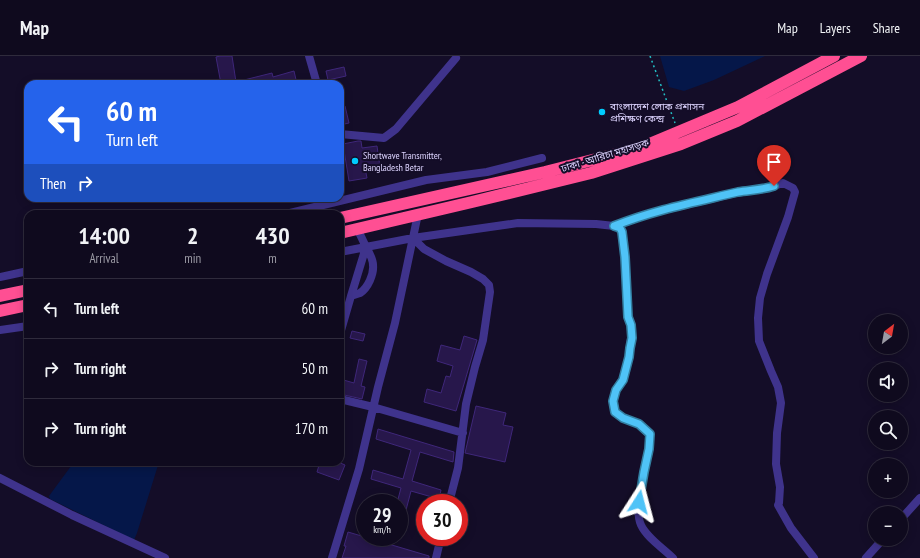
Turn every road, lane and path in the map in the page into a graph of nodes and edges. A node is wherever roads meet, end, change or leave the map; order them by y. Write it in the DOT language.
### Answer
graph roads {
  1 [pos="309,56"];
  2 [pos="650,56"];
  3 [pos="834,56"];
  4 [pos="861,56"];
  5 [pos="456,58"];
  6 [pos="316,80"];
  7 [pos="678,132"];
  8 [pos="344,134"];
  9 [pos="542,158"];
  10 [pos="344,200"];
  11 [pos="335,202"];
  12 [pos="302,210"];
  13 [pos="418,214"];
  14 [pos="344,217"];
  15 [pos="614,226"];
  16 [pos="357,228"];
  17 [pos="344,231"];
  18 [pos="413,238"];
  19 [pos="366,247"];
  20 [pos="344,251"];
  21 [pos="24,272"];
  22 [pos="3,276"];
  23 [pos="24,291"];
  24 [pos="0,296"];
  25 [pos="351,296"];
  26 [pos="24,306"];
  27 [pos="0,311"];
  28 [pos="344,320"];
  29 [pos="24,327"];
  30 [pos="0,330"];
  31 [pos="344,400"];
  32 [pos="373,407"];
  33 [pos="463,433"];
  34 [pos="0,478"];
  35 [pos="451,494"];
  36 [pos="920,498"];
  37 [pos="908,511"];
  38 [pos="439,546"];
  39 [pos="877,546"];
  40 [pos="165,558"];
  41 [pos="332,558"];
  42 [pos="436,558"];
  43 [pos="673,558"];
  44 [pos="814,558"];
  45 [pos="866,558"];
  1 -- 6 [label="street"];
  2 -- 7 [label="path"];
  3 -- 7 [label="highway, ঢাকা - আরিচা মহাসড়ক"];
  4 -- 13 [label="highway, ঢাকা - আরিচা মহাসড়ক"];
  5 -- 8 [label="street"];
  7 -- 14 [label="highway, ঢাকা - আরিচা মহাসড়ক"];
  9 -- 10 [label="street"];
  11 -- 12 [label="street"];
  13 -- 16 [label="highway, ঢাকা - আরিচা মহাসড়ক"];
  13 -- 18 [label="street"];
  15 -- 18 [label="street"];
  15 -- 43 [label="street"];
  15 -- 44 [label="street"];
  16 -- 17 [label="highway, ঢাকা - আরিচা মহাসড়ক"];
  16 -- 19 [label="street"];
  18 -- 19 [label="street"];
  18 -- 32 [label="street"];
  18 -- 33 [label="street"];
  19 -- 20 [label="street"];
  19 -- 25 [label="street"];
  19 -- 25 [label="street"];
  21 -- 22 [label="street"];
  23 -- 24 [label="highway"];
  25 -- 28 [label="street"];
  26 -- 27 [label="highway"];
  29 -- 30 [label="street"];
  31 -- 32 [label="street"];
  32 -- 33 [label="street"];
  32 -- 41 [label="street"];
  33 -- 35 [label="street"];
  34 -- 40 [label="street"];
  36 -- 37 [label="street"];
  38 -- 42 [label="street"];
  39 -- 45 [label="street"];
}
